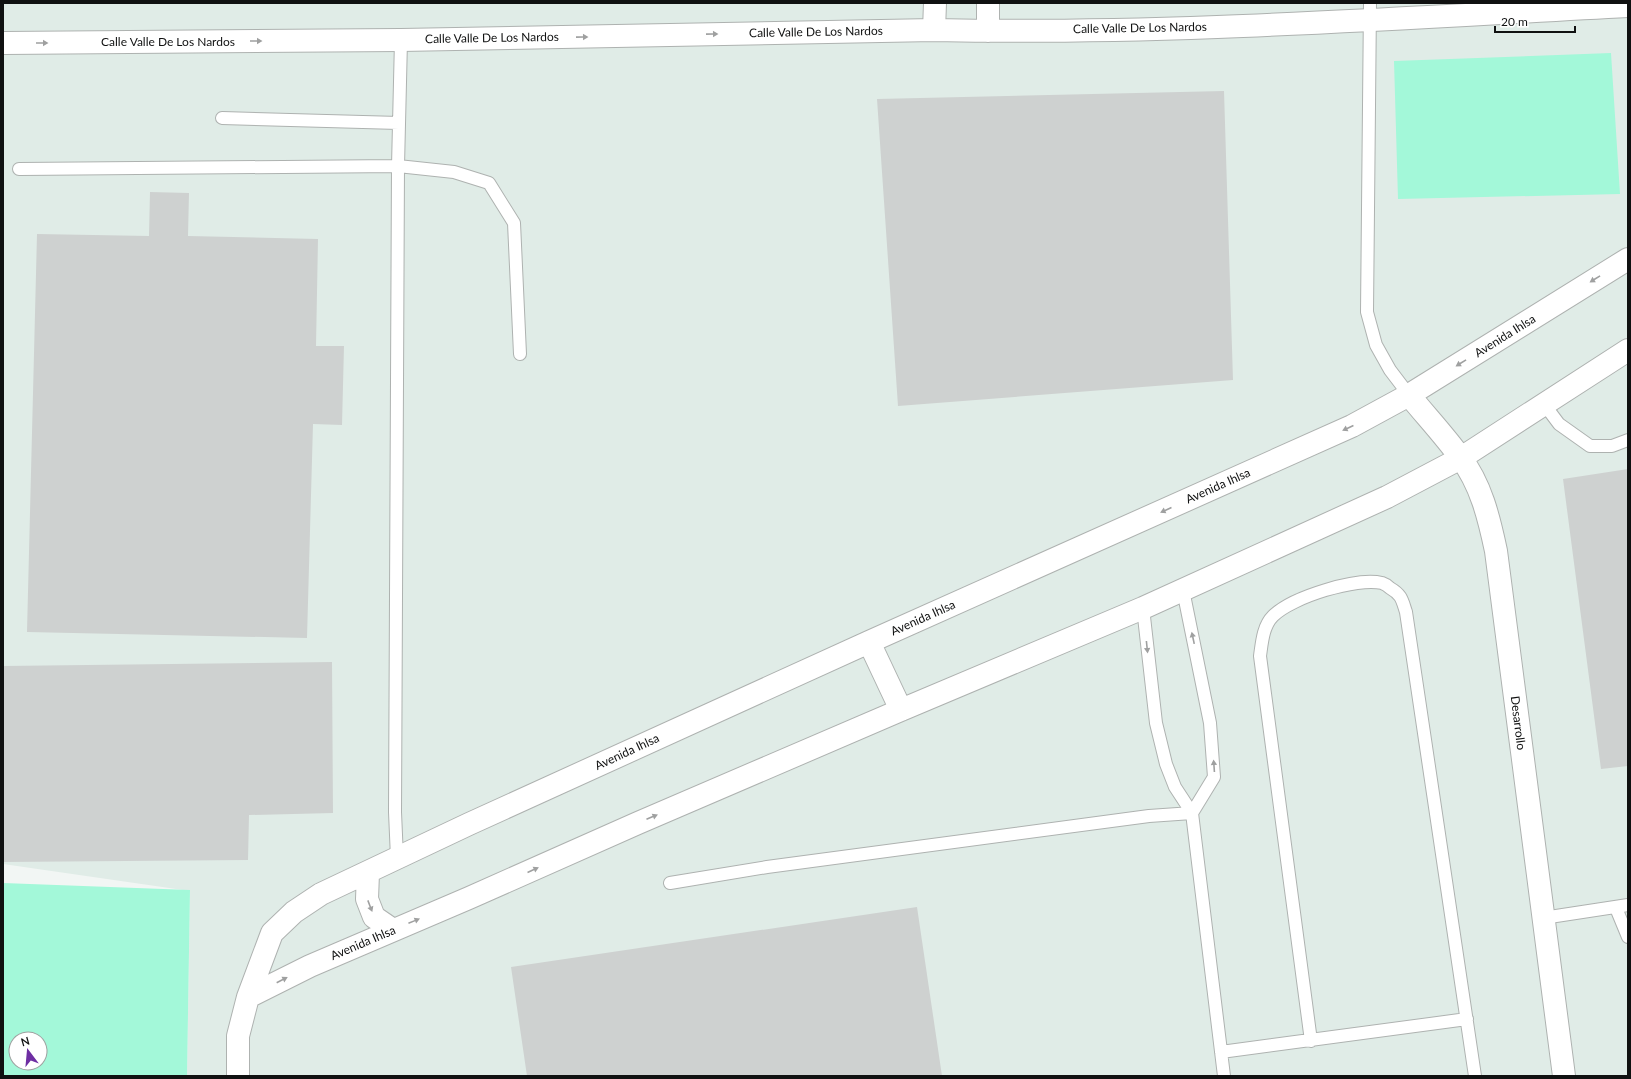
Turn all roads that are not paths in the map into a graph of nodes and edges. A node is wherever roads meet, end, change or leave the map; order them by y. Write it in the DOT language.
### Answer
graph roads {
  1 [pos="935,3"];
  2 [pos="988,3"];
  3 [pos="1628,6"];
  4 [pos="1370,11"];
  5 [pos="934,30"];
  6 [pos="988,31"];
  7 [pos="401,40"];
  8 [pos="3,43"];
  9 [pos="222,118"];
  10 [pos="399,123"];
  11 [pos="398,166"];
  12 [pos="19,169"];
  13 [pos="1628,259"];
  14 [pos="1628,350"];
  15 [pos="520,354"];
  16 [pos="1409,395"];
  17 [pos="1544,404"];
  18 [pos="1628,440"];
  19 [pos="1461,458"];
  20 [pos="1183,590"];
  21 [pos="1143,608"];
  22 [pos="869,642"];
  23 [pos="901,710"];
  24 [pos="1192,813"];
  25 [pos="397,858"];
  26 [pos="368,873"];
  27 [pos="670,883"];
  28 [pos="1622,906"];
  29 [pos="1543,918"];
  30 [pos="393,930"];
  31 [pos="1628,937"];
  32 [pos="248,997"];
  33 [pos="1467,1019"];
  34 [pos="1311,1041"];
  35 [pos="1221,1052"];
  36 [pos="238,1076"];
  37 [pos="1224,1076"];
  38 [pos="1476,1076"];
  39 [pos="1564,1076"];
  1 -- 5 [label="street"];
  2 -- 6 [label="street"];
  3 -- 4 [label="street, Calle Valle De Los Nardos"];
  4 -- 6 [label="street, Calle Valle De Los Nardos"];
  4 -- 16 [label="lane"];
  5 -- 6 [label="street, Calle Valle De Los Nardos"];
  7 -- 5 [label="street, Calle Valle De Los Nardos, one-way"];
  8 -- 7 [label="street, Calle Valle De Los Nardos, one-way"];
  7 -- 10 [label="lane"];
  9 -- 10 [label="lane"];
  10 -- 11 [label="lane"];
  11 -- 12 [label="lane"];
  11 -- 15 [label="lane"];
  11 -- 25 [label="lane"];
  13 -- 16 [label="street, Avenida Ihlsa, one-way"];
  14 -- 17 [label="street, Avenida Ihlsa"];
  16 -- 19 [label="street, Desarrollo"];
  16 -- 22 [label="street, Avenida Ihlsa, one-way"];
  17 -- 18 [label="lane"];
  17 -- 19 [label="street, Avenida Ihlsa"];
  19 -- 20 [label="street, Avenida Ihlsa"];
  19 -- 29 [label="street, Desarrollo"];
  20 -- 21 [label="street, Avenida Ihlsa"];
  24 -- 20 [label="lane, one-way"];
  21 -- 23 [label="street, Avenida Ihlsa"];
  21 -- 24 [label="lane, one-way"];
  22 -- 23 [label="street"];
  22 -- 25 [label="street, Avenida Ihlsa"];
  30 -- 23 [label="street, Avenida Ihlsa, one-way"];
  24 -- 27 [label="lane"];
  24 -- 35 [label="lane"];
  25 -- 26 [label="street, Avenida Ihlsa"];
  26 -- 30 [label="street, one-way"];
  26 -- 32 [label="street, Avenida Ihlsa"];
  28 -- 29 [label="lane"];
  28 -- 31 [label="lane"];
  29 -- 39 [label="street, Desarrollo"];
  32 -- 30 [label="street, Avenida Ihlsa, one-way"];
  32 -- 36 [label="street, Avenida Ihlsa"];
  33 -- 34 [label="lane"];
  33 -- 34 [label="lane"];
  33 -- 38 [label="lane"];
  34 -- 35 [label="lane"];
  35 -- 37 [label="lane"];
}
